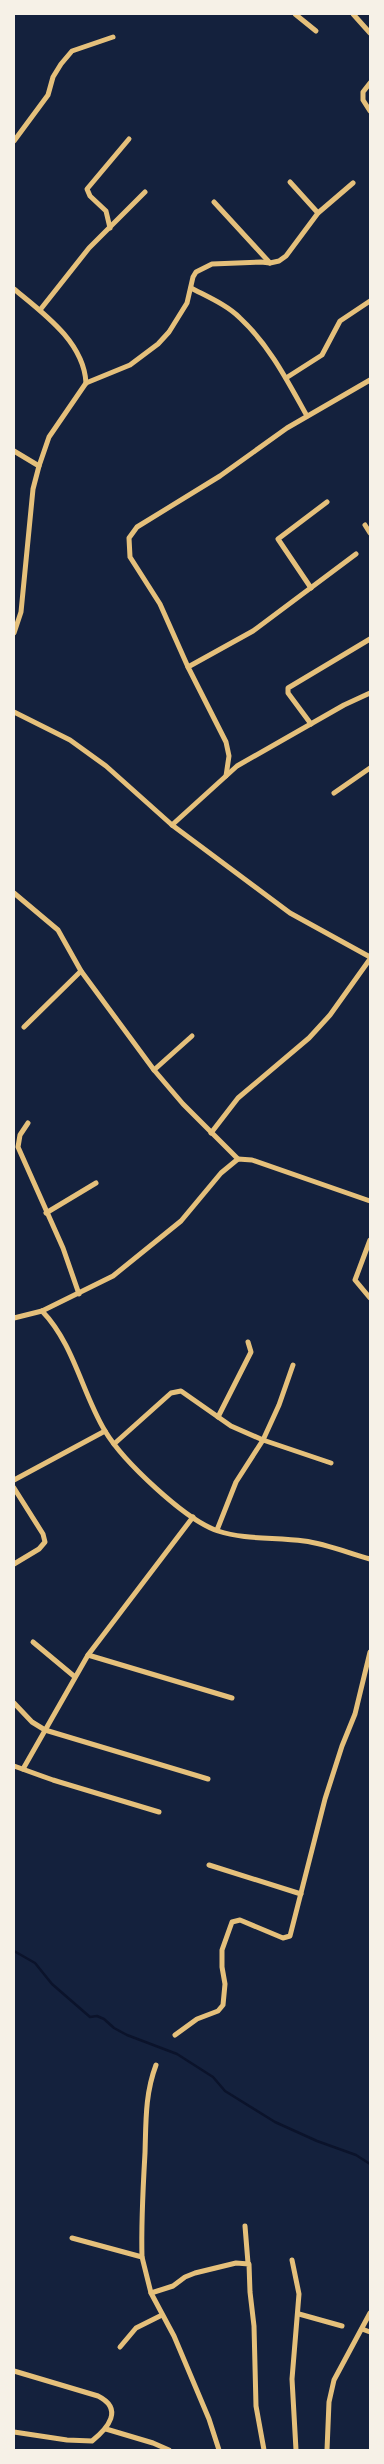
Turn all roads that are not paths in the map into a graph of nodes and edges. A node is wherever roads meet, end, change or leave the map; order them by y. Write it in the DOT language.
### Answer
graph roads {
  1 [pos="295,14"];
  2 [pos="353,14"];
  3 [pos="316,31"];
  4 [pos="370,32"];
  5 [pos="113,37"];
  6 [pos="370,84"];
  7 [pos="370,111"];
  8 [pos="129,139"];
  9 [pos="14,141"];
  10 [pos="290,182"];
  11 [pos="353,183"];
  12 [pos="145,192"];
  13 [pos="214,202"];
  14 [pos="318,213"];
  15 [pos="110,228"];
  16 [pos="270,263"];
  17 [pos="191,288"];
  18 [pos="14,289"];
  19 [pos="370,301"];
  20 [pos="40,310"];
  21 [pos="286,378"];
  22 [pos="370,380"];
  23 [pos="86,383"];
  24 [pos="307,416"];
  25 [pos="14,451"];
  26 [pos="39,466"];
  27 [pos="327,502"];
  28 [pos="365,525"];
  29 [pos="370,533"];
  30 [pos="356,554"];
  31 [pos="311,588"];
  32 [pos="14,633"];
  33 [pos="370,639"];
  34 [pos="188,667"];
  35 [pos="369,694"];
  36 [pos="370,701"];
  37 [pos="14,712"];
  38 [pos="311,724"];
  39 [pos="370,768"];
  40 [pos="226,776"];
  41 [pos="334,793"];
  42 [pos="172,825"];
  43 [pos="14,894"];
  44 [pos="370,958"];
  45 [pos="81,971"];
  46 [pos="24,1027"];
  47 [pos="192,1036"];
  48 [pos="154,1070"];
  49 [pos="28,1123"];
  50 [pos="211,1133"];
  51 [pos="238,1160"];
  52 [pos="96,1184"];
  53 [pos="370,1201"];
  54 [pos="46,1213"];
  55 [pos="370,1240"];
  56 [pos="79,1294"];
  57 [pos="370,1298"];
  58 [pos="42,1312"];
  59 [pos="14,1317"];
  60 [pos="248,1342"];
  61 [pos="293,1365"];
  62 [pos="218,1417"];
  63 [pos="105,1431"];
  64 [pos="263,1440"];
  65 [pos="114,1444"];
  66 [pos="332,1463"];
  67 [pos="14,1480"];
  68 [pos="14,1488"];
  69 [pos="193,1517"];
  70 [pos="217,1530"];
  71 [pos="370,1559"];
  72 [pos="14,1564"];
  73 [pos="33,1642"];
  74 [pos="370,1652"];
  75 [pos="88,1655"];
  76 [pos="75,1678"];
  77 [pos="232,1698"];
  78 [pos="14,1703"];
  79 [pos="45,1730"];
  80 [pos="14,1766"];
  81 [pos="23,1769"];
  82 [pos="208,1779"];
  83 [pos="159,1812"];
  84 [pos="209,1864"];
  85 [pos="302,1894"];
  86 [pos="175,2035"];
  87 [pos="156,2066"];
  88 [pos="245,2226"];
  89 [pos="72,2238"];
  90 [pos="142,2256"];
  91 [pos="292,2260"];
  92 [pos="248,2263"];
  93 [pos="151,2293"];
  94 [pos="370,2313"];
  95 [pos="299,2314"];
  96 [pos="162,2315"];
  97 [pos="342,2326"];
  98 [pos="362,2329"];
  99 [pos="370,2332"];
  100 [pos="120,2347"];
  101 [pos="14,2371"];
  102 [pos="106,2429"];
  103 [pos="14,2432"];
  104 [pos="169,2450"];
  105 [pos="219,2450"];
  106 [pos="264,2450"];
  107 [pos="296,2450"];
  108 [pos="327,2450"];
  1 -- 3 [label="street"];
  2 -- 4 [label="street"];
  5 -- 9 [label="street"];
  6 -- 7 [label="street"];
  8 -- 15 [label="street"];
  10 -- 14 [label="street"];
  11 -- 14 [label="street"];
  12 -- 15 [label="street"];
  13 -- 16 [label="street"];
  14 -- 16 [label="street"];
  15 -- 20 [label="street"];
  16 -- 17 [label="street"];
  17 -- 21 [label="street"];
  17 -- 23 [label="street"];
  18 -- 20 [label="street"];
  19 -- 21 [label="street"];
  20 -- 23 [label="street"];
  21 -- 24 [label="street"];
  22 -- 24 [label="street"];
  23 -- 26 [label="street"];
  24 -- 34 [label="street"];
  25 -- 26 [label="street"];
  26 -- 32 [label="street"];
  27 -- 31 [label="street"];
  28 -- 29 [label="street"];
  30 -- 31 [label="street"];
  31 -- 34 [label="street"];
  33 -- 38 [label="street"];
  34 -- 40 [label="street"];
  35 -- 36 [label="street"];
  35 -- 38 [label="street"];
  37 -- 42 [label="street"];
  38 -- 40 [label="street"];
  39 -- 41 [label="street"];
  40 -- 42 [label="street"];
  42 -- 44 [label="street"];
  43 -- 45 [label="street"];
  44 -- 50 [label="street"];
  45 -- 46 [label="street"];
  45 -- 48 [label="street"];
  47 -- 48 [label="street"];
  48 -- 50 [label="street"];
  49 -- 54 [label="street"];
  50 -- 51 [label="street"];
  51 -- 53 [label="street"];
  51 -- 56 [label="street"];
  52 -- 54 [label="street"];
  54 -- 56 [label="street"];
  55 -- 57 [label="street"];
  56 -- 58 [label="street"];
  58 -- 59 [label="street"];
  58 -- 63 [label="street"];
  60 -- 62 [label="street"];
  61 -- 64 [label="street"];
  62 -- 64 [label="street"];
  62 -- 65 [label="street"];
  63 -- 65 [label="street"];
  63 -- 67 [label="street"];
  64 -- 66 [label="street"];
  64 -- 70 [label="street"];
  65 -- 69 [label="street"];
  68 -- 72 [label="street"];
  69 -- 70 [label="street"];
  69 -- 75 [label="street"];
  70 -- 71 [label="street"];
  73 -- 76 [label="street"];
  74 -- 85 [label="street"];
  75 -- 76 [label="street"];
  75 -- 77 [label="street"];
  76 -- 79 [label="street"];
  78 -- 79 [label="street"];
  79 -- 81 [label="street"];
  79 -- 82 [label="street"];
  80 -- 81 [label="street"];
  81 -- 83 [label="street"];
  84 -- 85 [label="street"];
  85 -- 86 [label="street"];
  87 -- 90 [label="street"];
  88 -- 92 [label="street"];
  89 -- 90 [label="street"];
  90 -- 93 [label="street"];
  91 -- 95 [label="street"];
  92 -- 93 [label="street"];
  92 -- 106 [label="street"];
  93 -- 96 [label="street"];
  94 -- 98 [label="street"];
  95 -- 97 [label="street"];
  95 -- 107 [label="street"];
  96 -- 100 [label="street"];
  96 -- 105 [label="street"];
  98 -- 99 [label="street"];
  98 -- 108 [label="street"];
  101 -- 102 [label="street"];
  102 -- 103 [label="street"];
  102 -- 104 [label="street"];
}
